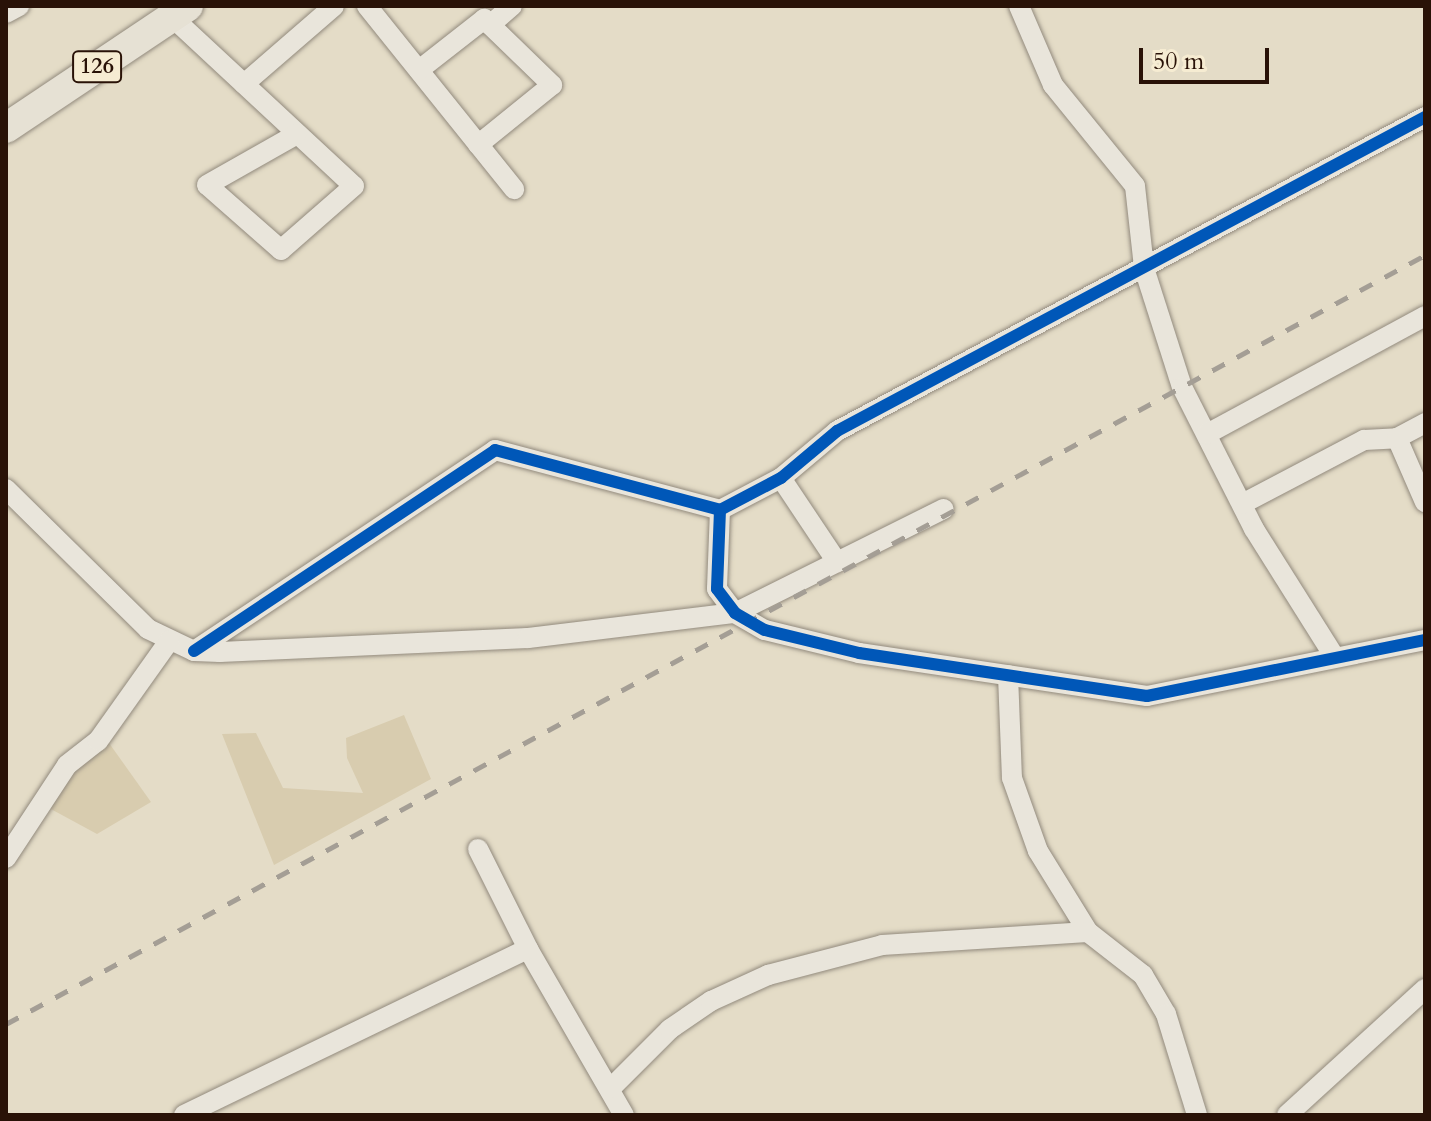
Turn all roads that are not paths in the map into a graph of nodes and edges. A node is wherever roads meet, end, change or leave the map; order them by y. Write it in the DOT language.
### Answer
graph roads {
  1 [pos="19,6"];
  2 [pos="334,6"];
  3 [pos="367,6"];
  4 [pos="512,6"];
  5 [pos="1019,6"];
  6 [pos="180,12"];
  7 [pos="6,13"];
  8 [pos="490,25"];
  9 [pos="419,70"];
  10 [pos="244,84"];
  11 [pos="1425,117"];
  12 [pos="6,128"];
  13 [pos="297,134"];
  14 [pos="478,145"];
  15 [pos="514,189"];
  16 [pos="1144,268"];
  17 [pos="1425,316"];
  18 [pos="1425,423"];
  19 [pos="1207,434"];
  20 [pos="1397,438"];
  21 [pos="781,478"];
  22 [pos="6,489"];
  23 [pos="1425,502"];
  24 [pos="1242,504"];
  25 [pos="944,509"];
  26 [pos="720,510"];
  27 [pos="837,562"];
  28 [pos="735,613"];
  29 [pos="1425,640"];
  30 [pos="169,641"];
  31 [pos="194,651"];
  32 [pos="1334,656"];
  33 [pos="1008,675"];
  34 [pos="478,849"];
  35 [pos="6,858"];
  36 [pos="1088,932"];
  37 [pos="528,949"];
  38 [pos="1425,989"];
  39 [pos="611,1088"];
  40 [pos="184,1115"];
  41 [pos="624,1115"];
  42 [pos="1197,1115"];
  43 [pos="1287,1115"];
  1 -- 7 [label="street"];
  2 -- 10 [label="street"];
  3 -- 9 [label="street"];
  4 -- 8 [label="street"];
  5 -- 16 [label="street"];
  6 -- 10 [label="street"];
  6 -- 12 [label="highway, 126"];
  8 -- 9 [label="street"];
  8 -- 14 [label="street"];
  9 -- 14 [label="street"];
  10 -- 13 [label="street"];
  11 -- 16 [label="street"];
  13 -- 13 [label="street"];
  14 -- 15 [label="street"];
  16 -- 19 [label="street"];
  16 -- 21 [label="street"];
  17 -- 19 [label="street"];
  18 -- 20 [label="street"];
  19 -- 24 [label="street"];
  20 -- 23 [label="street"];
  20 -- 24 [label="street"];
  21 -- 26 [label="street"];
  21 -- 27 [label="street"];
  22 -- 30 [label="street"];
  24 -- 32 [label="street"];
  25 -- 27 [label="street"];
  26 -- 28 [label="street"];
  26 -- 31 [label="street"];
  27 -- 28 [label="street"];
  28 -- 31 [label="street"];
  28 -- 33 [label="street"];
  29 -- 32 [label="street"];
  30 -- 31 [label="street"];
  30 -- 35 [label="street"];
  32 -- 33 [label="street"];
  33 -- 36 [label="street"];
  34 -- 37 [label="street"];
  36 -- 39 [label="street"];
  36 -- 42 [label="street"];
  37 -- 39 [label="street"];
  37 -- 40 [label="street"];
  38 -- 43 [label="street"];
  39 -- 41 [label="street"];
}
